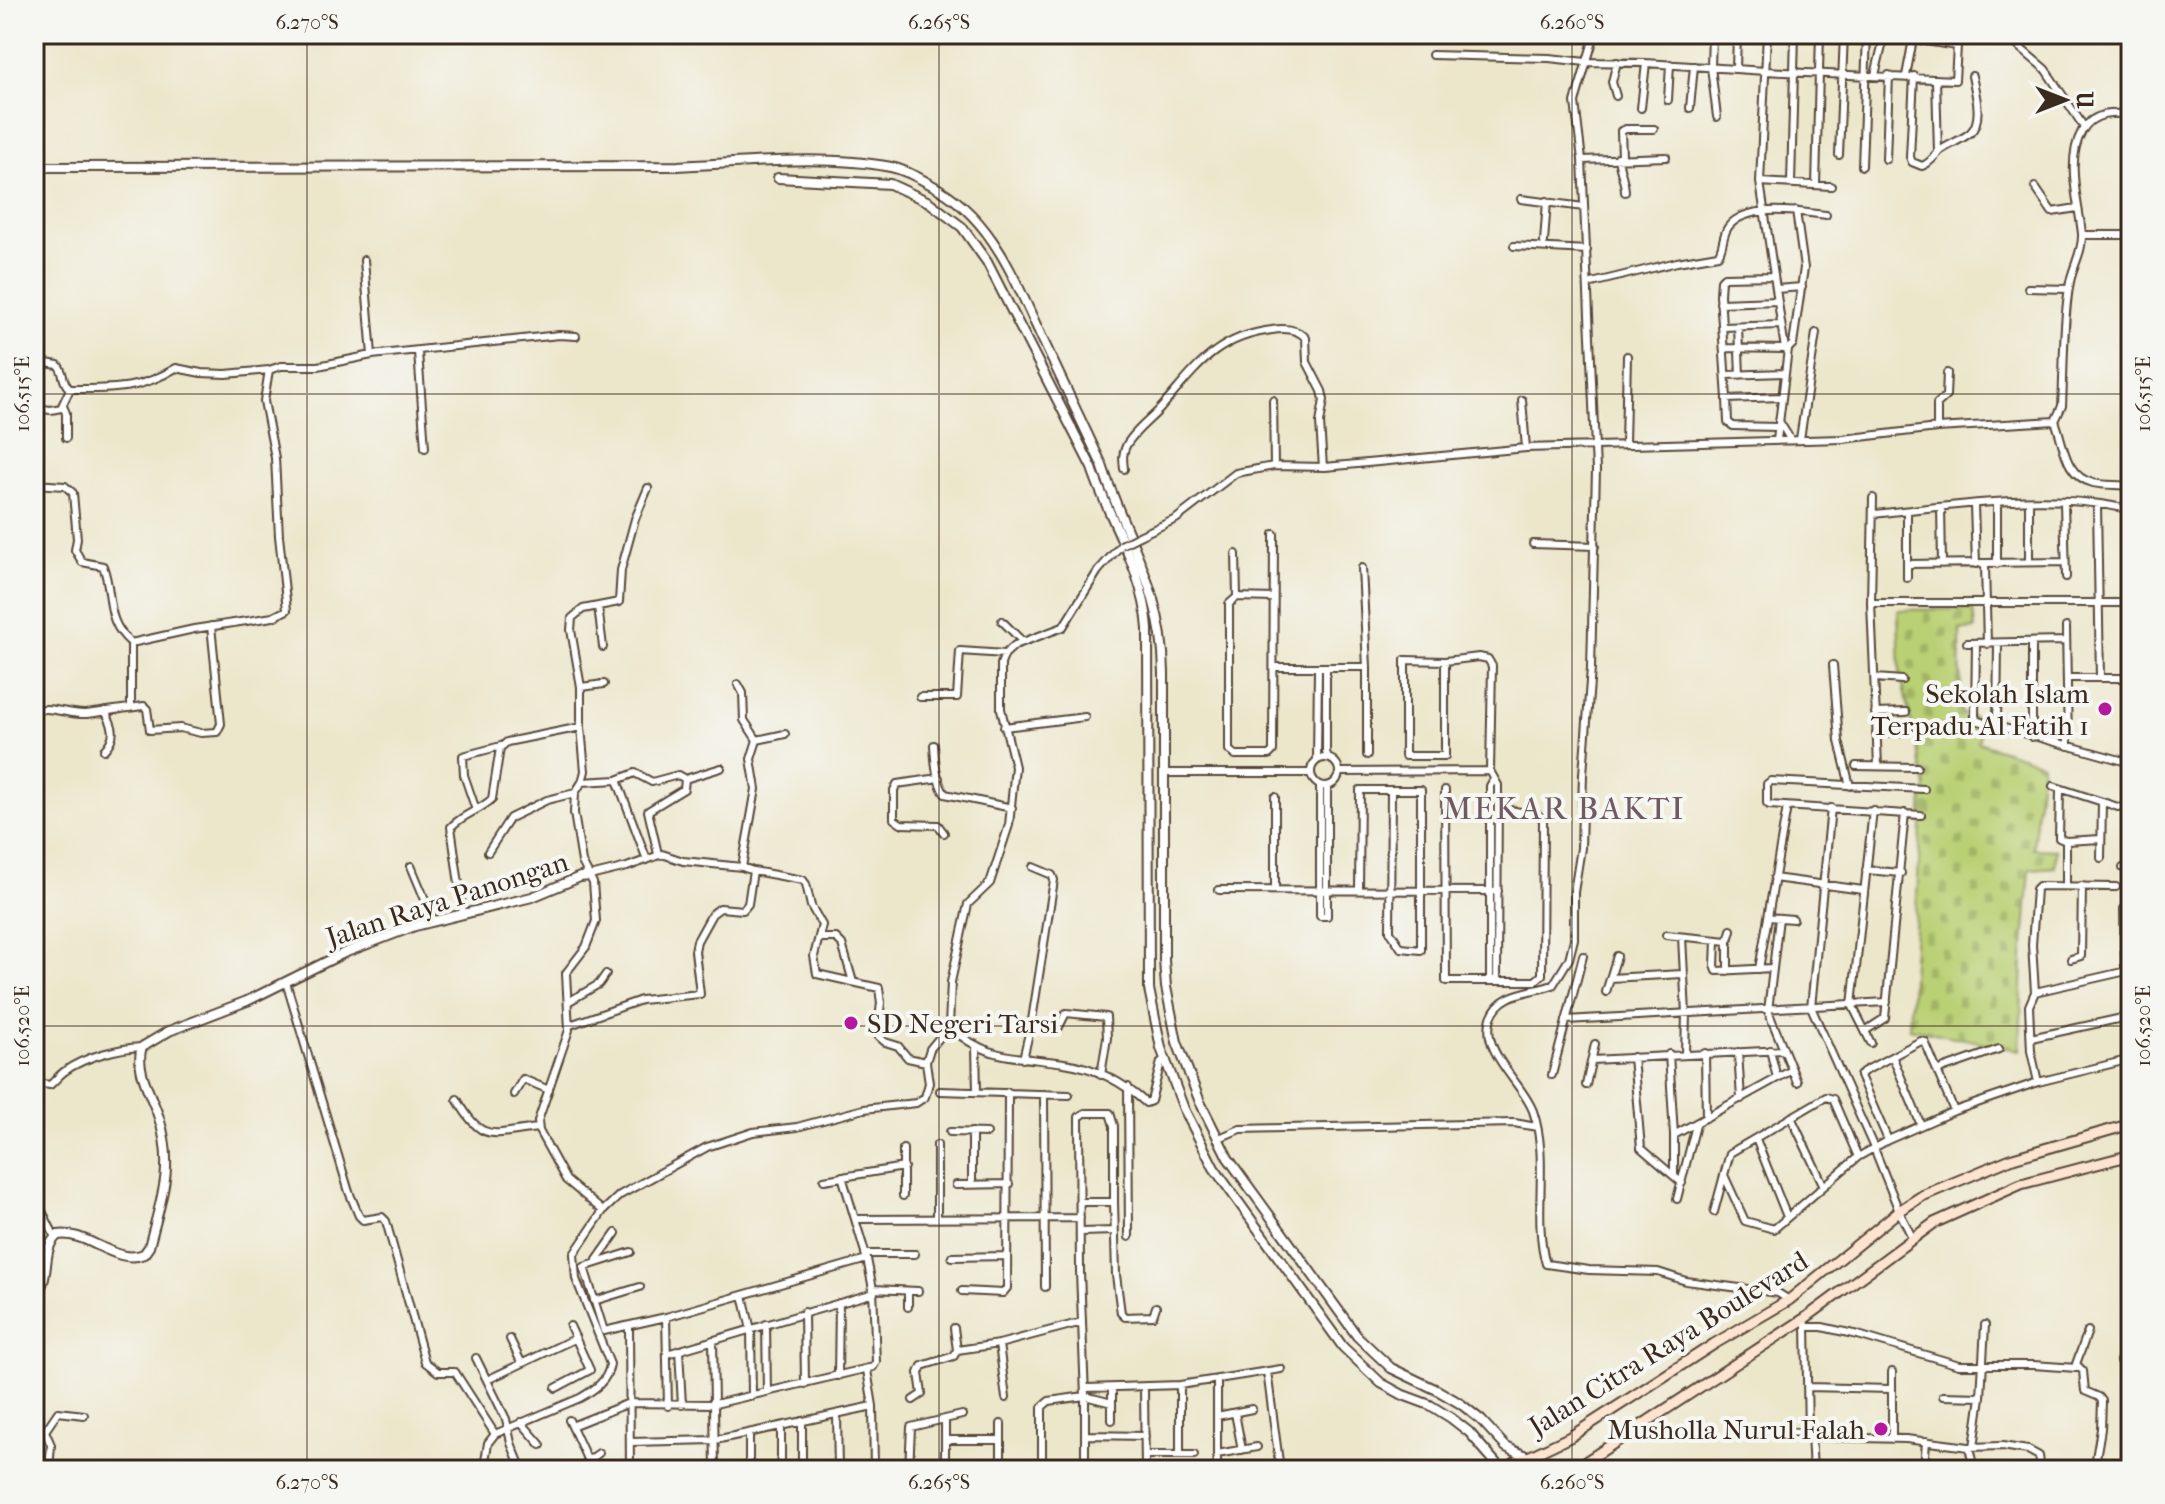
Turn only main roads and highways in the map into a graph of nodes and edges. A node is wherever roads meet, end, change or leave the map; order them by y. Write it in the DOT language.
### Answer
graph roads {
  1 [pos="2131,1124"];
  2 [pos="2131,1155"];
  3 [pos="1528,1457"];
  4 [pos="1505,1470"];
  5 [pos="1549,1470"];
  6 [pos="1573,1470"];
  1 -- 3 [label="main road, Jalan Citra Raya Boulevard"];
  2 -- 6 [label="main road, Jalan Citra Raya Boulevard"];
  3 -- 4 [label="main road, Jalan Citra Raya Boulevard"];
  3 -- 5 [label="main road"];
}
